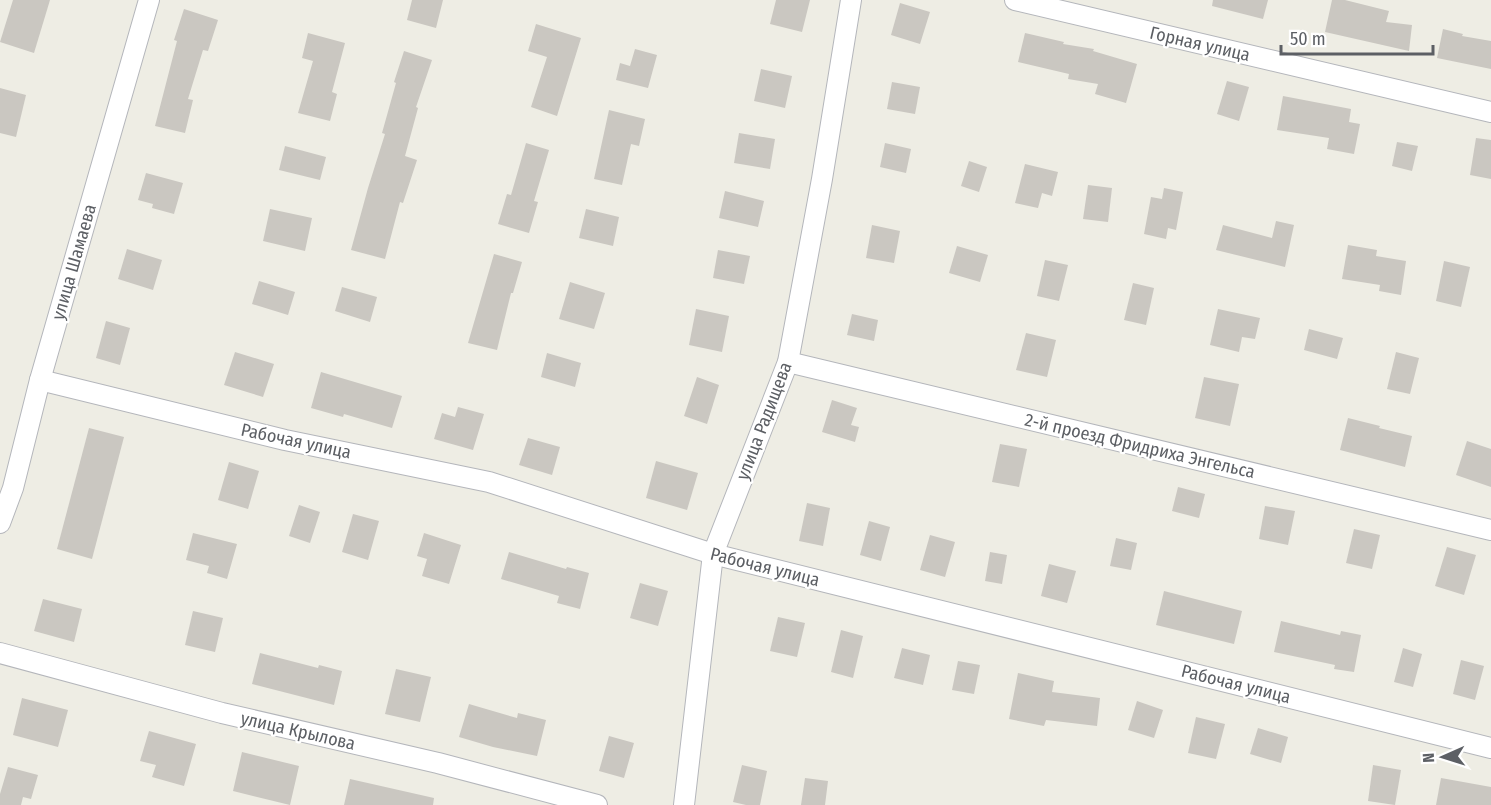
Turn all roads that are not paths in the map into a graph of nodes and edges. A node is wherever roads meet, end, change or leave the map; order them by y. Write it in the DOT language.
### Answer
graph roads {
  1 [pos="149,0"];
  2 [pos="851,0"];
  3 [pos="1015,0"];
  4 [pos="1491,112"];
  5 [pos="788,362"];
  6 [pos="40,380"];
  7 [pos="0,523"];
  8 [pos="1491,530"];
  9 [pos="713,554"];
  10 [pos="0,653"];
  11 [pos="1491,748"];
  12 [pos="597,805"];
  13 [pos="684,805"];
  1 -- 6 [label="street, улица Шамаева"];
  2 -- 5 [label="street, улица Радищева"];
  3 -- 4 [label="street, Горная улица"];
  5 -- 8 [label="street, 2-й проезд Фридриха Энгельса"];
  5 -- 9 [label="street, улица Радищева"];
  6 -- 7 [label="street, улица Шамаева"];
  6 -- 9 [label="street, Рабочая улица"];
  9 -- 11 [label="street, Рабочая улица"];
  9 -- 13 [label="street, улица Радищева"];
  10 -- 12 [label="street, улица Крылова"];
}
